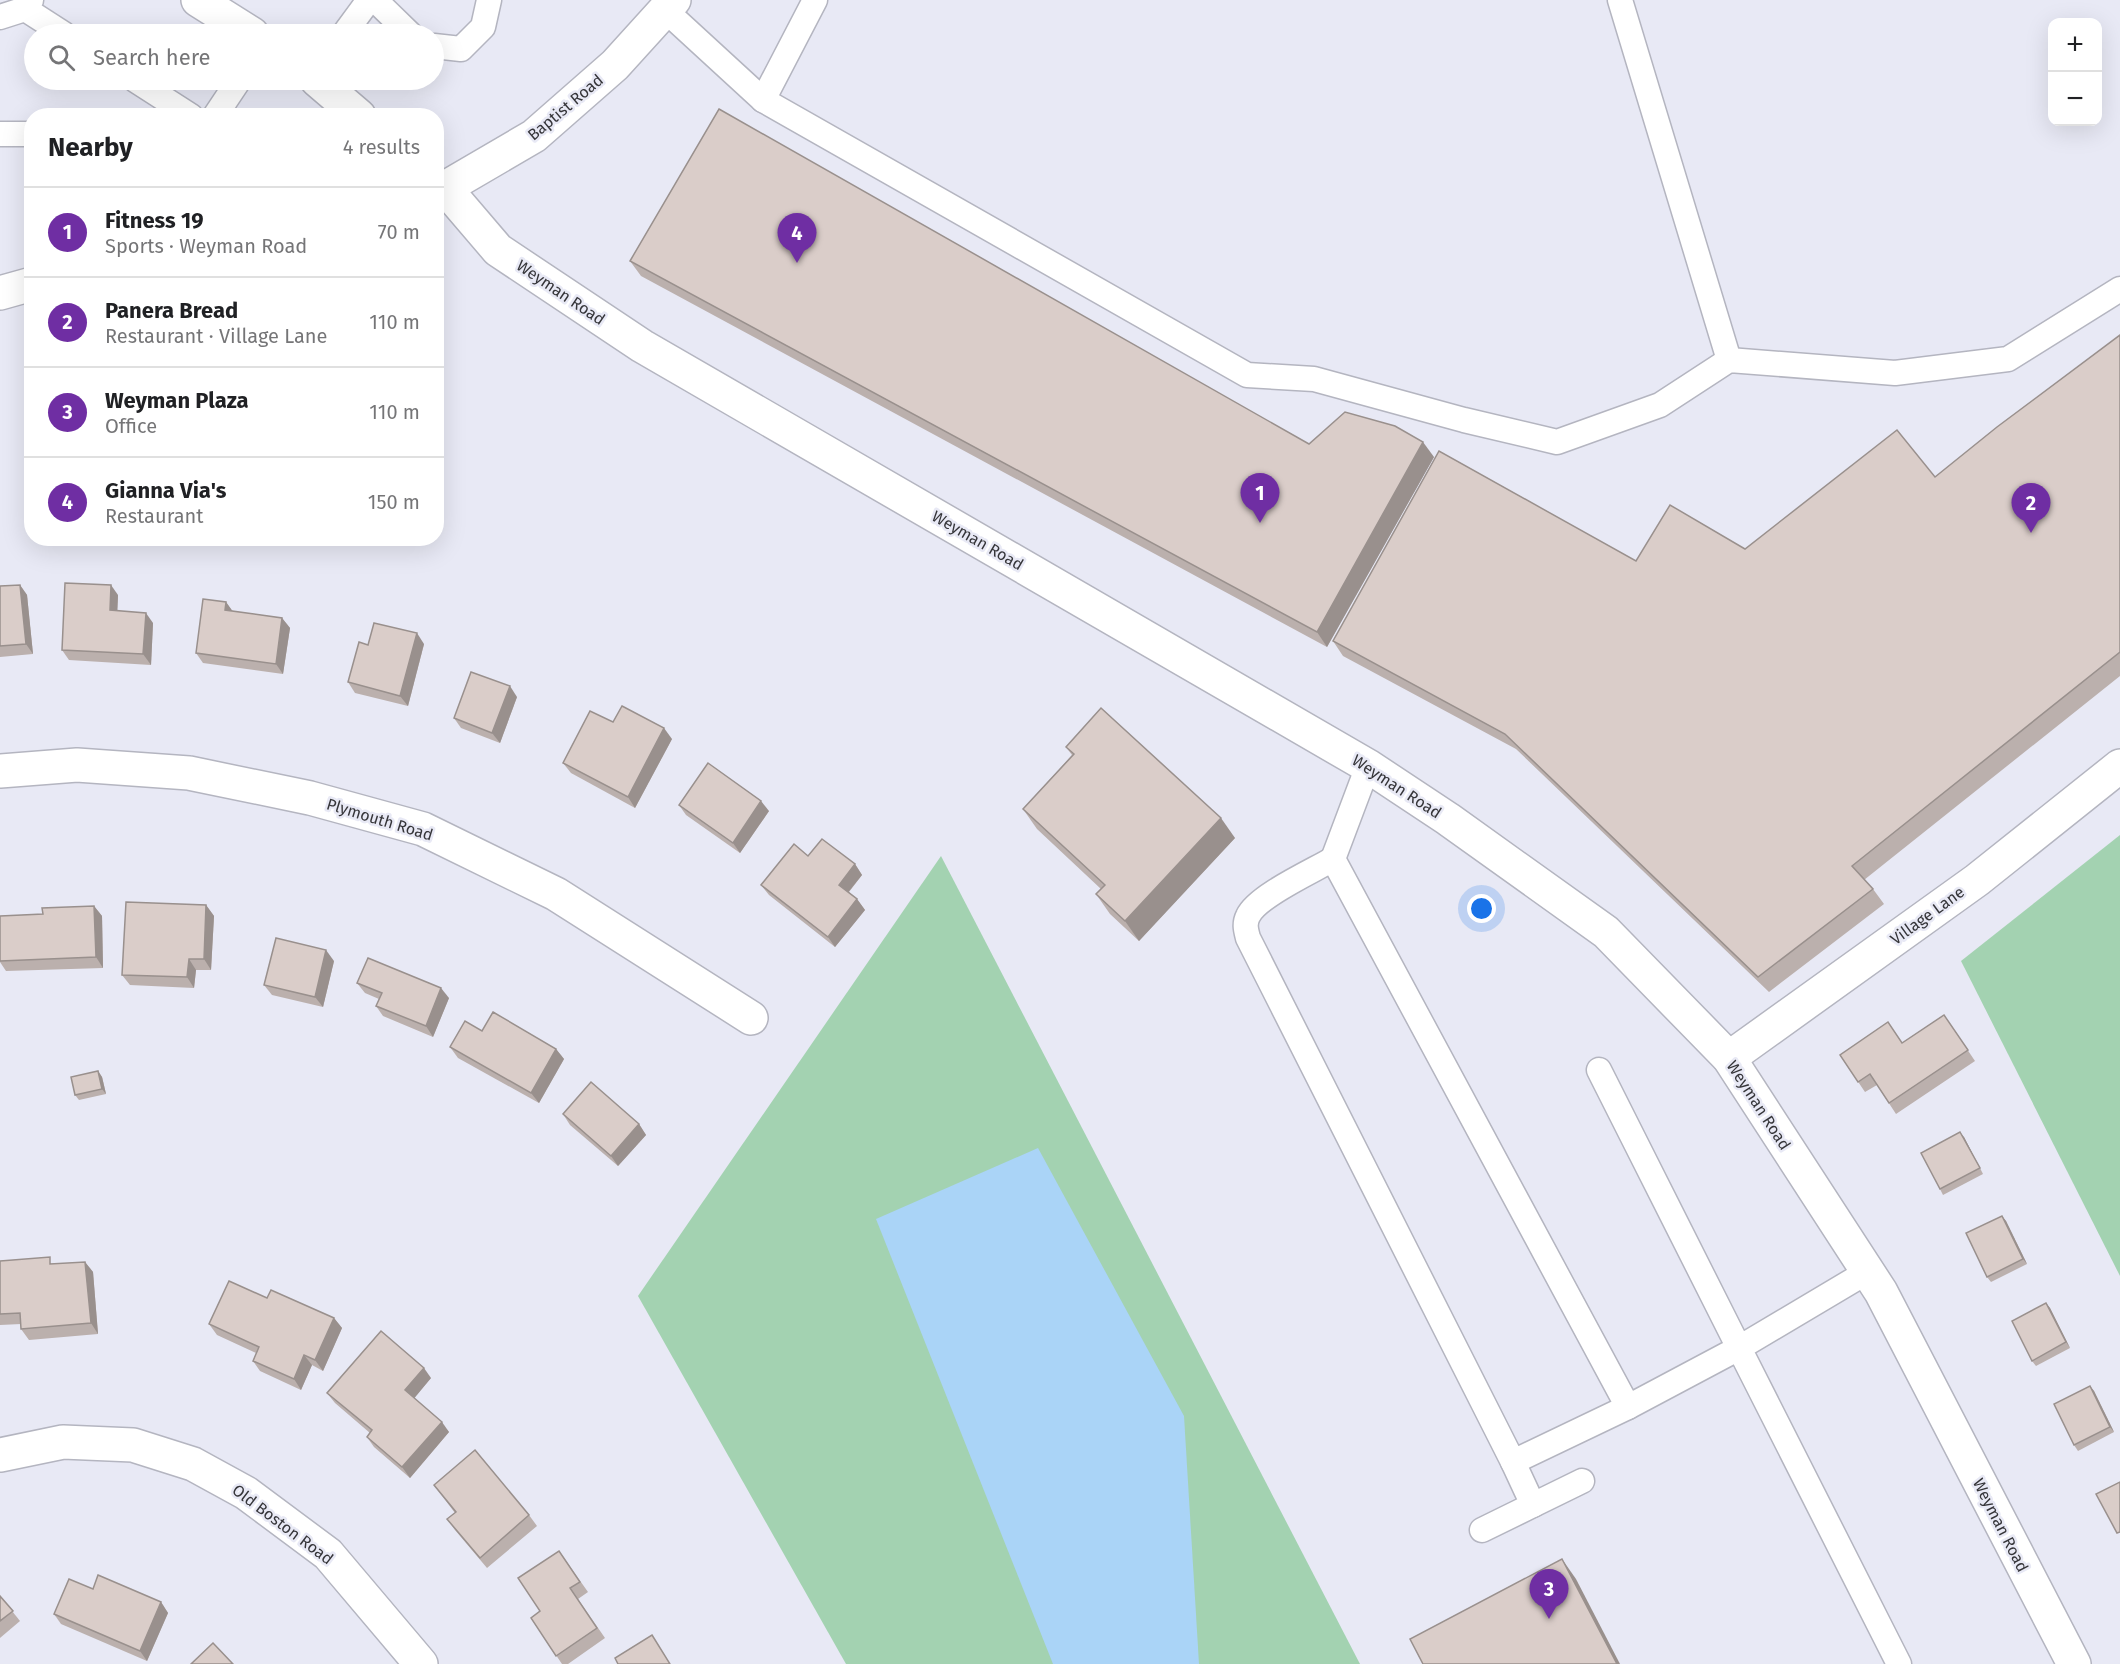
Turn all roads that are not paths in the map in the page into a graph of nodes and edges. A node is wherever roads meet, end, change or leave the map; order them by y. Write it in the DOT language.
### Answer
graph roads {
  1 [pos="198,0"];
  2 [pos="369,0"];
  3 [pos="375,0"];
  4 [pos="489,0"];
  5 [pos="815,0"];
  6 [pos="1620,0"];
  7 [pos="28,5"];
  8 [pos="670,5"];
  9 [pos="0,17"];
  10 [pos="52,24"];
  11 [pos="236,24"];
  12 [pos="351,24"];
  13 [pos="400,24"];
  14 [pos="444,47"];
  15 [pos="151,90"];
  16 [pos="232,90"];
  17 [pos="329,90"];
  18 [pos="763,100"];
  19 [pos="179,108"];
  20 [pos="220,108"];
  21 [pos="350,108"];
  22 [pos="0,134"];
  23 [pos="24,134"];
  24 [pos="444,183"];
  25 [pos="444,191"];
  26 [pos="24,286"];
  27 [pos="2120,289"];
  28 [pos="0,293"];
  29 [pos="1729,360"];
  30 [pos="1368,766"];
  31 [pos="2120,766"];
  32 [pos="0,771"];
  33 [pos="1333,860"];
  34 [pos="751,1018"];
  35 [pos="1729,1058"];
  36 [pos="1599,1071"];
  37 [pos="1868,1272"];
  38 [pos="1739,1348"];
  39 [pos="1628,1407"];
  40 [pos="0,1455"];
  41 [pos="1513,1462"];
  42 [pos="1582,1481"];
  43 [pos="1533,1505"];
  44 [pos="1482,1530"];
  45 [pos="421,1664"];
  46 [pos="1899,1664"];
  47 [pos="2074,1664"];
  1 -- 11 [label="street"];
  2 -- 12 [label="lane"];
  3 -- 13 [label="lane"];
  4 -- 14 [label="lane"];
  5 -- 18 [label="lane"];
  6 -- 29 [label="lane"];
  7 -- 9 [label="lane"];
  7 -- 10 [label="lane"];
  8 -- 18 [label="lane"];
  8 -- 24 [label="street, Baptist Road"];
  15 -- 19 [label="lane"];
  16 -- 20 [label="lane"];
  17 -- 21 [label="street"];
  18 -- 29 [label="lane"];
  22 -- 23 [label="lane"];
  25 -- 30 [label="street, Weyman Road"];
  26 -- 28 [label="street"];
  27 -- 29 [label="lane"];
  30 -- 33 [label="lane"];
  30 -- 35 [label="street, Weyman Road"];
  31 -- 35 [label="street, Village Lane"];
  32 -- 34 [label="street, Plymouth Road"];
  33 -- 39 [label="lane"];
  33 -- 41 [label="lane"];
  35 -- 37 [label="street, Weyman Road"];
  36 -- 38 [label="lane"];
  37 -- 38 [label="lane"];
  37 -- 47 [label="street, Weyman Road"];
  38 -- 39 [label="lane"];
  38 -- 46 [label="lane"];
  39 -- 41 [label="lane"];
  40 -- 45 [label="street, Old Boston Road"];
  41 -- 43 [label="lane"];
  42 -- 43 [label="lane"];
  43 -- 44 [label="lane"];
}
